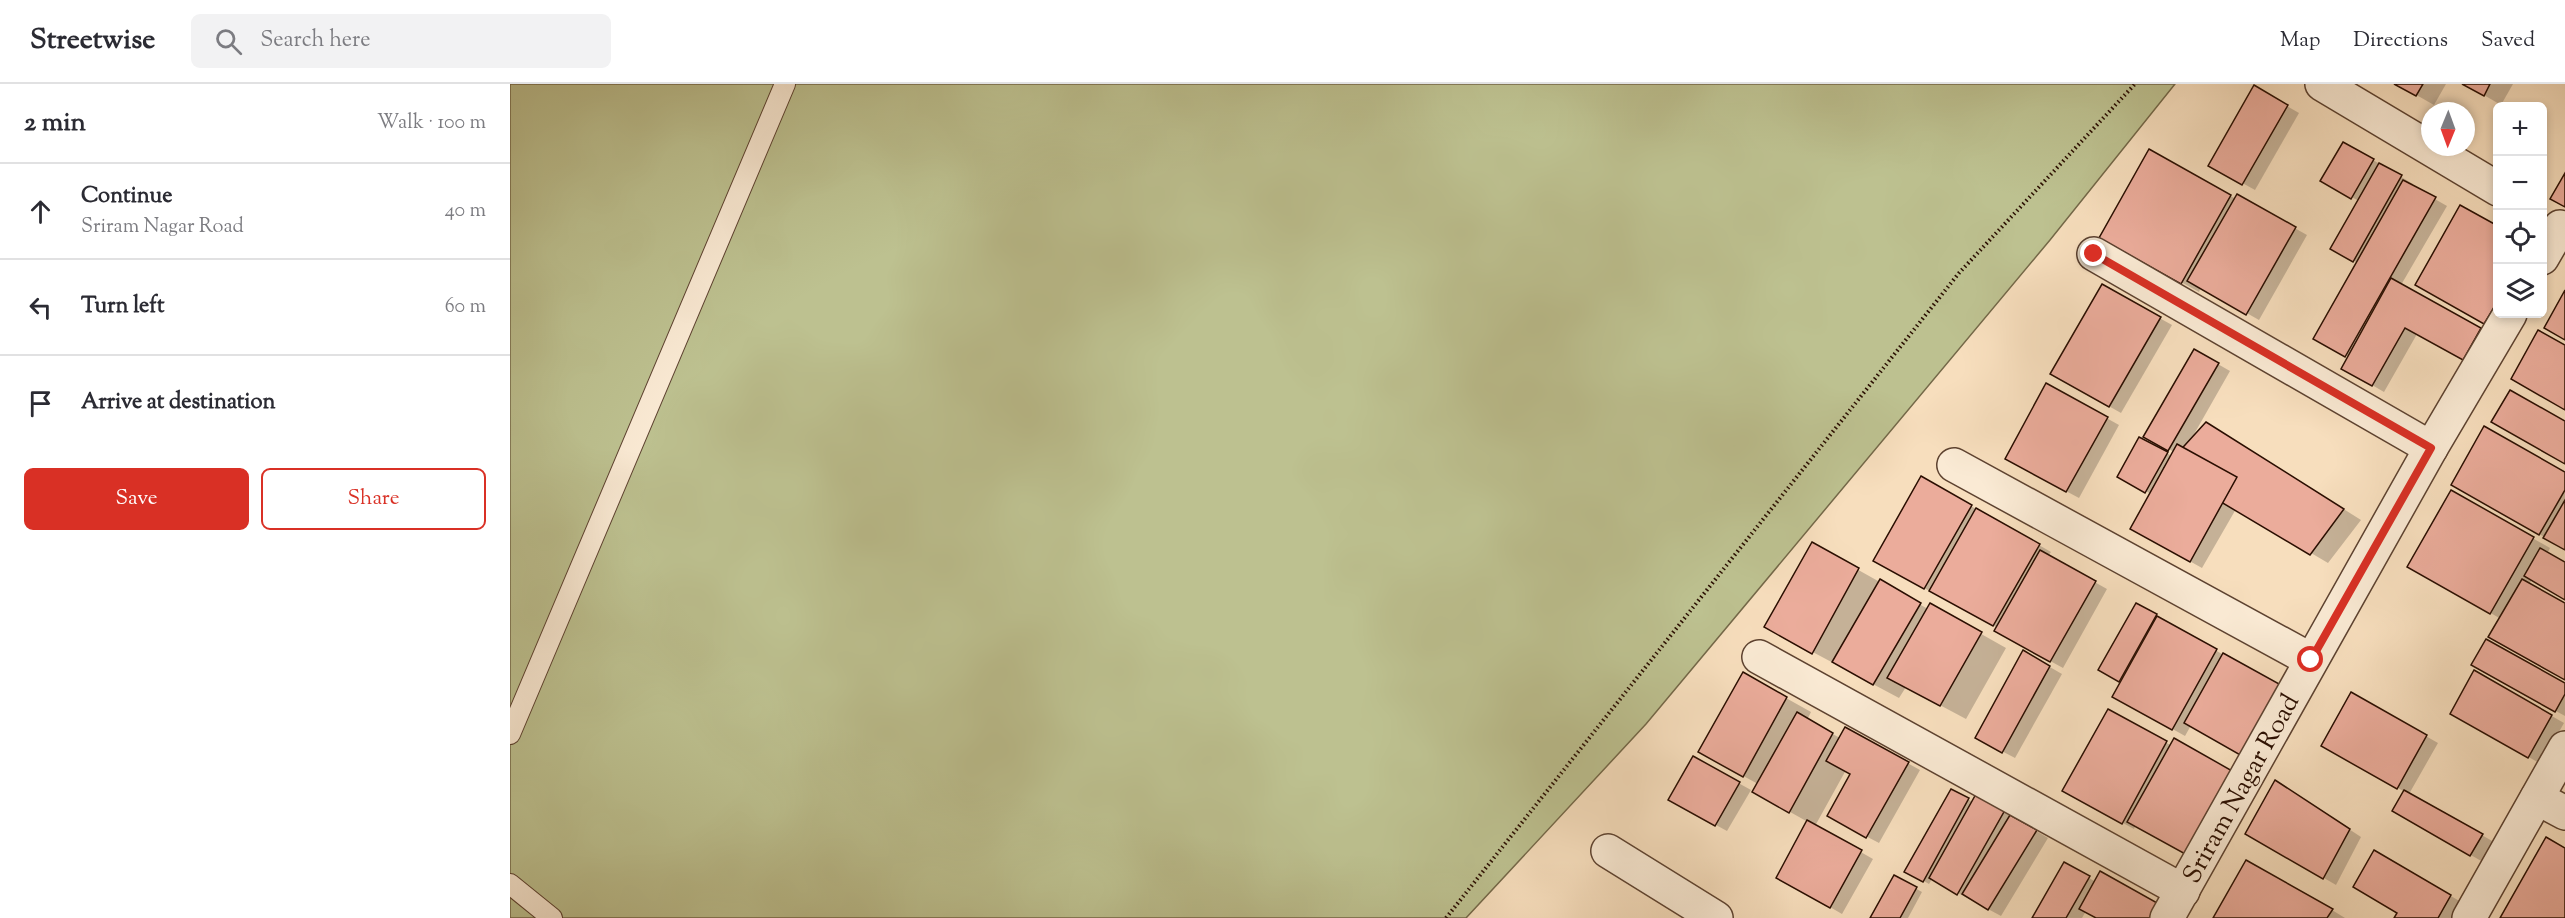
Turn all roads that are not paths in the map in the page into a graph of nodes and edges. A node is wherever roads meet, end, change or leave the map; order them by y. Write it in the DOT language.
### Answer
graph roads {
  1 [pos="785,84"];
  2 [pos="2322,84"];
  3 [pos="2493,186"];
  4 [pos="2556,224"];
  5 [pos="2547,246"];
  6 [pos="2094,254"];
  7 [pos="2508,318"];
  8 [pos="2431,448"];
  9 [pos="1954,465"];
  10 [pos="1758,657"];
  11 [pos="2311,660"];
  12 [pos="510,734"];
  13 [pos="2565,748"];
  14 [pos="2551,805"];
  15 [pos="1608,851"];
  16 [pos="510,884"];
  17 [pos="2175,904"];
  18 [pos="552,918"];
  19 [pos="1716,918"];
  20 [pos="2469,918"];
  1 -- 12 [label="lane"];
  2 -- 3 [label="street"];
  4 -- 5 [label="street"];
  6 -- 8 [label="street"];
  7 -- 8 [label="street, Sriram Nagar Road"];
  8 -- 11 [label="street, Sriram Nagar Road"];
  9 -- 11 [label="street"];
  10 -- 17 [label="street"];
  11 -- 17 [label="street, Sriram Nagar Road"];
  13 -- 14 [label="street"];
  14 -- 20 [label="street"];
  15 -- 19 [label="street"];
  16 -- 18 [label="lane"];
}
